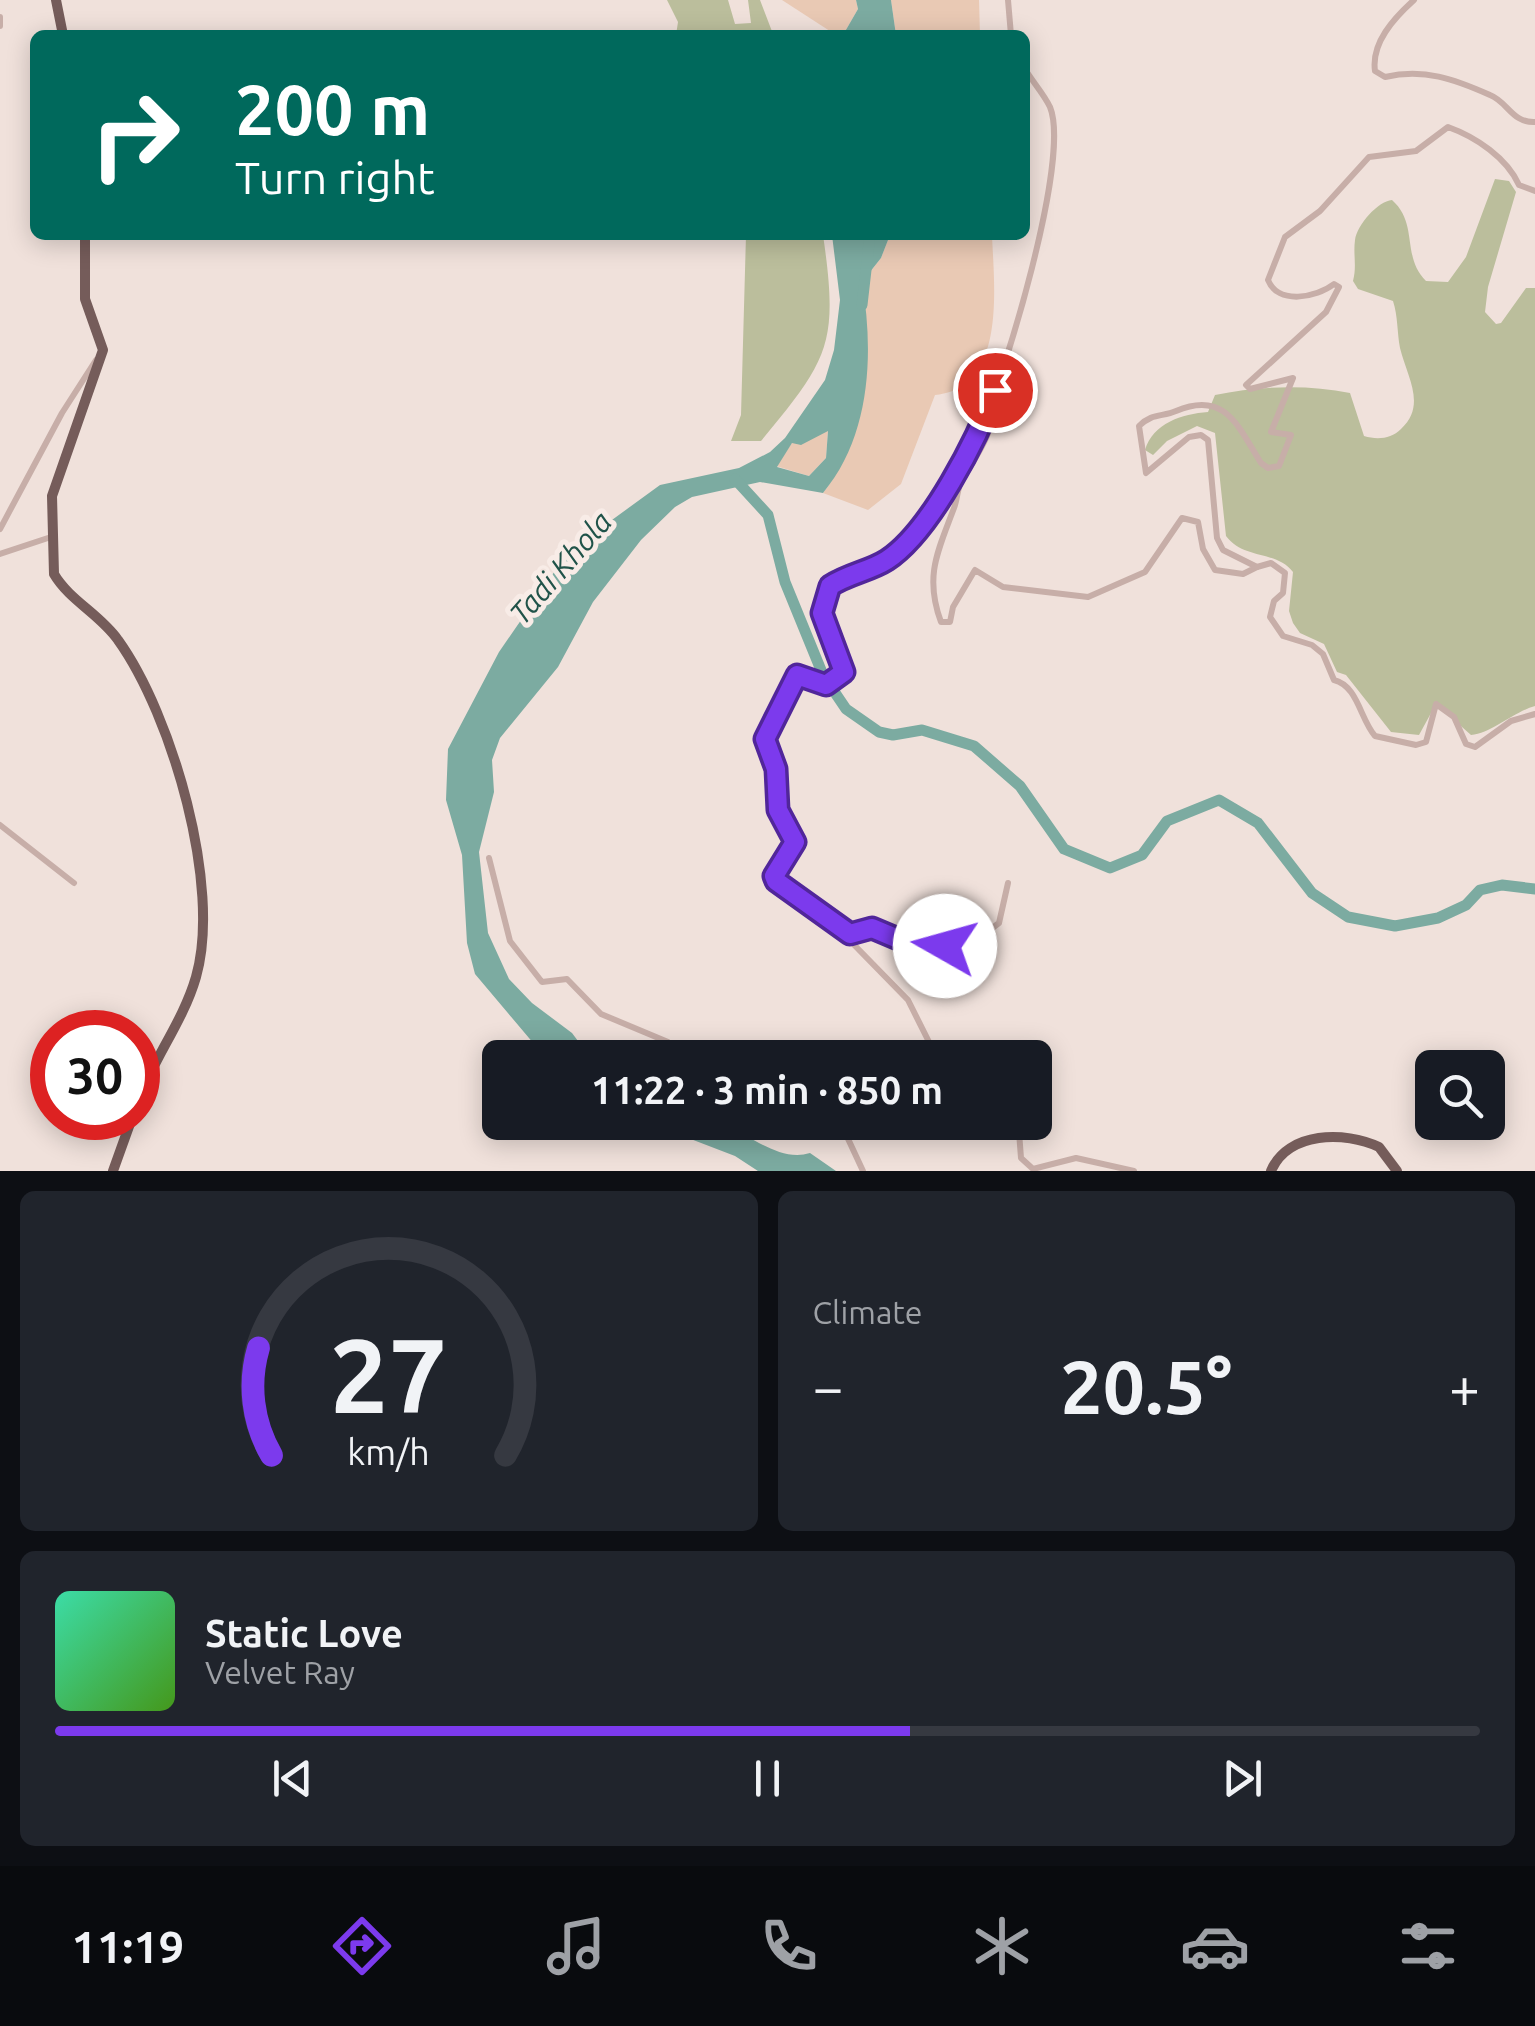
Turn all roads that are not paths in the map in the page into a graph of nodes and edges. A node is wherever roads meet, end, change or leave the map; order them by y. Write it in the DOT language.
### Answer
graph roads {
  1 [pos="56,0"];
  2 [pos="1008,0"];
  3 [pos="1414,0"];
  4 [pos="62,30"];
  5 [pos="1011,30"];
  6 [pos="1030,77"];
  7 [pos="1535,122"];
  8 [pos="1535,192"];
  9 [pos="85,240"];
  10 [pos="103,350"];
  11 [pos="995,390"];
  12 [pos="0,529"];
  13 [pos="51,537"];
  14 [pos="0,554"];
  15 [pos="1257,567"];
  16 [pos="1535,714"];
  17 [pos="0,825"];
  18 [pos="489,858"];
  19 [pos="74,883"];
  20 [pos="1008,883"];
  21 [pos="828,920"];
  22 [pos="663,1040"];
  23 [pos="929,1040"];
  24 [pos="160,1055"];
  25 [pos="125,1140"];
  26 [pos="848,1140"];
  27 [pos="1020,1140"];
  28 [pos="114,1171"];
  29 [pos="863,1171"];
  30 [pos="1134,1171"];
  31 [pos="1271,1171"];
  32 [pos="1397,1171"];
  1 -- 4 [label="main road"];
  2 -- 5 [label="street"];
  3 -- 7 [label="street"];
  6 -- 11 [label="street"];
  8 -- 15 [label="street"];
  9 -- 10 [label="main road"];
  10 -- 12 [label="street"];
  10 -- 13 [label="main road"];
  11 -- 15 [label="street"];
  11 -- 21 [label="street"];
  13 -- 14 [label="street"];
  13 -- 24 [label="main road"];
  15 -- 16 [label="street"];
  17 -- 19 [label="street"];
  18 -- 22 [label="street"];
  20 -- 21 [label="street"];
  21 -- 23 [label="street"];
  25 -- 28 [label="main road"];
  26 -- 29 [label="street"];
  27 -- 30 [label="street"];
  31 -- 32 [label="main road"];
}
